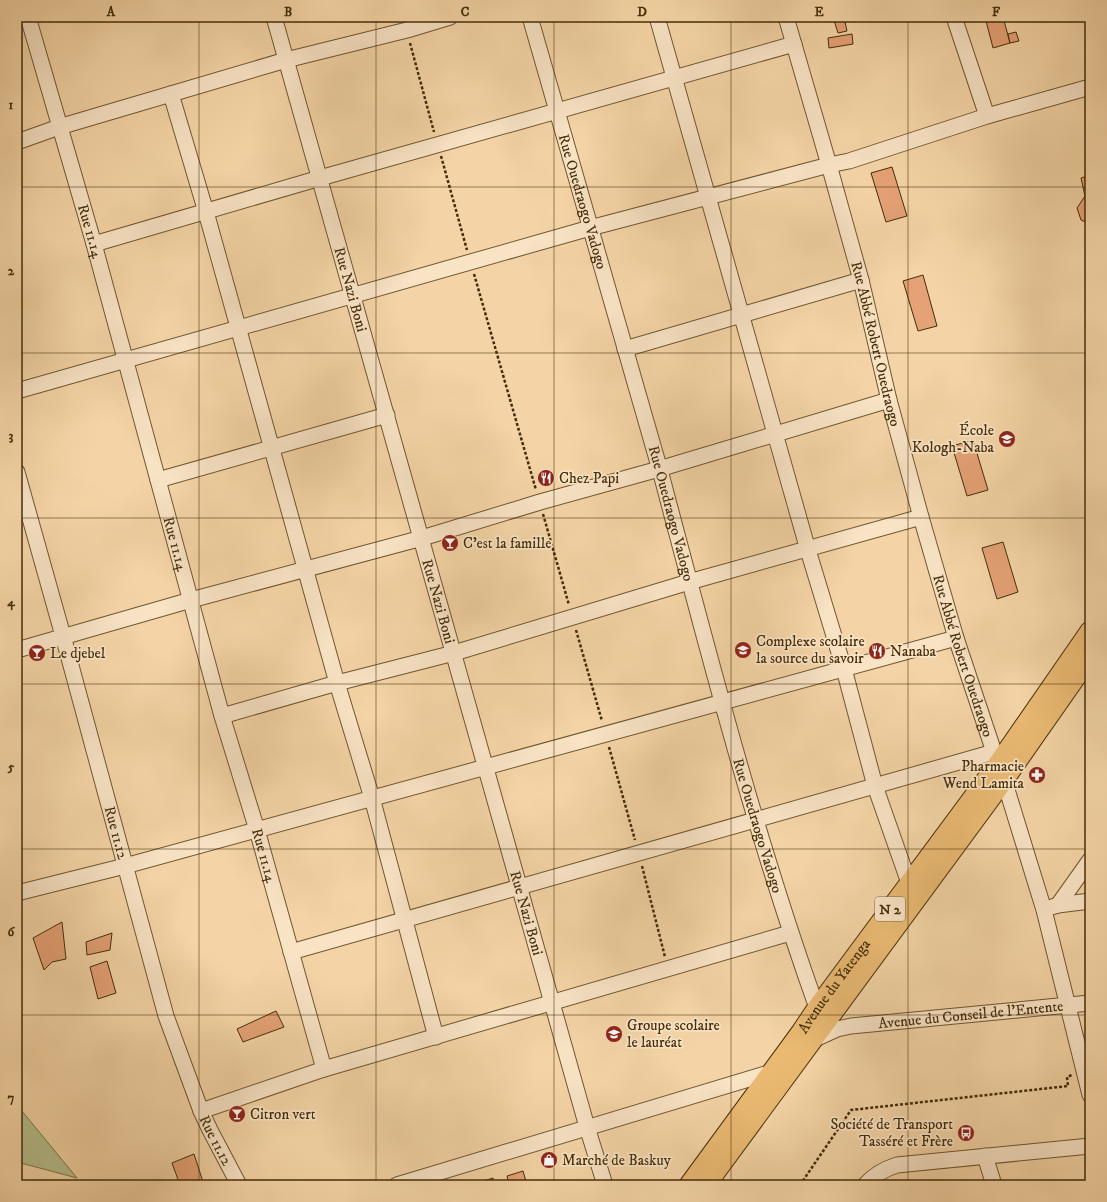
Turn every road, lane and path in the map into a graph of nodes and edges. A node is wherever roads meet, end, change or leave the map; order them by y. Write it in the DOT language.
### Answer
graph roads {
  1 [pos="28,17"];
  2 [pos="274,17"];
  3 [pos="450,17"];
  4 [pos="530,17"];
  5 [pos="657,17"];
  6 [pos="786,17"];
  7 [pos="954,17"];
  8 [pos="794,44"];
  9 [pos="286,60"];
  10 [pos="675,79"];
  11 [pos="1090,87"];
  12 [pos="171,94"];
  13 [pos="556,112"];
  14 [pos="987,116"];
  15 [pos="59,127"];
  16 [pos="17,142"];
  17 [pos="829,165"];
  18 [pos="320,178"];
  19 [pos="708,197"];
  20 [pos="206,212"];
  21 [pos="590,228"];
  22 [pos="94,244"];
  23 [pos="862,280"];
  24 [pos="353,296"];
  25 [pos="742,315"];
  26 [pos="238,329"];
  27 [pos="625,349"];
  28 [pos="125,361"];
  29 [pos="17,391"];
  30 [pos="889,400"];
  31 [pos="387,414"];
  32 [pos="776,435"];
  33 [pos="272,448"];
  34 [pos="659,469"];
  35 [pos="17,472"];
  36 [pos="158,480"];
  37 [pos="921,517"];
  38 [pos="422,538"];
  39 [pos="808,550"];
  40 [pos="305,569"];
  41 [pos="689,582"];
  42 [pos="191,600"];
  43 [pos="1090,631"];
  44 [pos="63,636"];
  45 [pos="956,638"];
  46 [pos="17,650"];
  47 [pos="454,653"];
  48 [pos="1090,657"];
  49 [pos="844,669"];
  50 [pos="337,683"];
  51 [pos="722,702"];
  52 [pos="222,716"];
  53 [pos="997,756"];
  54 [pos="486,767"];
  55 [pos="1004,780"];
  56 [pos="875,786"];
  57 [pos="372,798"];
  58 [pos="755,819"];
  59 [pos="257,830"];
  60 [pos="1090,860"];
  61 [pos="125,866"];
  62 [pos="909,883"];
  63 [pos="519,887"];
  64 [pos="17,893"];
  65 [pos="1090,901"];
  66 [pos="1051,907"];
  67 [pos="405,920"];
  68 [pos="790,933"];
  69 [pos="291,952"];
  70 [pos="552,1002"];
  71 [pos="1090,1003"];
  72 [pos="840,1004"];
  73 [pos="1069,1006"];
  74 [pos="817,1008"];
  75 [pos="851,1026"];
  76 [pos="436,1037"];
  77 [pos="812,1041"];
  78 [pos="324,1069"];
  79 [pos="772,1072"];
  80 [pos="1084,1072"];
  81 [pos="1090,1095"];
  82 [pos="201,1111"];
  83 [pos="587,1127"];
  84 [pos="1090,1146"];
  85 [pos="985,1156"];
  86 [pos="881,1179"];
  87 [pos="239,1185"];
  88 [pos="397,1185"];
  89 [pos="605,1185"];
  90 [pos="689,1185"];
  91 [pos="706,1185"];
  92 [pos="800,1185"];
  93 [pos="865,1185"];
  94 [pos="994,1185"];
  1 -- 15 [label="street, Rue 11.14"];
  2 -- 9 [label="street, Rue Nazi Boni"];
  3 -- 9 [label="street"];
  4 -- 13 [label="street, Rue Ouedraogo Vadogo"];
  5 -- 10 [label="street"];
  6 -- 8 [label="street, Rue Abbé Robert Ouedraogo"];
  7 -- 14 [label="street"];
  8 -- 10 [label="street"];
  8 -- 17 [label="street, Rue Abbé Robert Ouedraogo"];
  9 -- 12 [label="street"];
  9 -- 18 [label="street, Rue Nazi Boni"];
  10 -- 13 [label="street"];
  10 -- 19 [label="street"];
  11 -- 14 [label="street"];
  12 -- 15 [label="street"];
  12 -- 20 [label="street"];
  13 -- 18 [label="street"];
  13 -- 21 [label="street, Rue Ouedraogo Vadogo"];
  14 -- 17 [label="street"];
  15 -- 16 [label="street"];
  15 -- 22 [label="street, Rue 11.14"];
  17 -- 19 [label="street"];
  17 -- 23 [label="street, Rue Abbé Robert Ouedraogo"];
  18 -- 20 [label="street"];
  18 -- 24 [label="street, Rue Nazi Boni"];
  19 -- 21 [label="street"];
  19 -- 25 [label="street"];
  20 -- 22 [label="street"];
  20 -- 26 [label="street"];
  21 -- 24 [label="street"];
  21 -- 27 [label="street, Rue Ouedraogo Vadogo"];
  22 -- 28 [label="street, Rue 11.14"];
  23 -- 25 [label="street"];
  23 -- 30 [label="street, Rue Abbé Robert Ouedraogo"];
  24 -- 26 [label="street"];
  24 -- 31 [label="street, Rue Nazi Boni"];
  25 -- 27 [label="street"];
  25 -- 32 [label="street"];
  26 -- 28 [label="street"];
  26 -- 33 [label="street"];
  27 -- 34 [label="street, Rue Ouedraogo Vadogo"];
  28 -- 29 [label="street"];
  28 -- 36 [label="street, Rue 11.14"];
  30 -- 32 [label="street"];
  30 -- 37 [label="street, Rue Abbé Robert Ouedraogo"];
  31 -- 33 [label="street"];
  31 -- 38 [label="street, Rue Nazi Boni"];
  32 -- 34 [label="street"];
  32 -- 39 [label="street"];
  33 -- 36 [label="street"];
  33 -- 40 [label="street"];
  34 -- 38 [label="street"];
  34 -- 41 [label="street, Rue Ouedraogo Vadogo"];
  35 -- 44 [label="street, Rue 11.12"];
  36 -- 42 [label="street, Rue 11.14"];
  37 -- 39 [label="street"];
  37 -- 45 [label="street, Rue Abbé Robert Ouedraogo"];
  38 -- 40 [label="street"];
  38 -- 47 [label="street, Rue Nazi Boni"];
  39 -- 41 [label="street"];
  39 -- 49 [label="street"];
  40 -- 42 [label="street"];
  40 -- 50 [label="street"];
  41 -- 47 [label="street"];
  41 -- 51 [label="street, Rue Ouedraogo Vadogo"];
  42 -- 44 [label="street"];
  42 -- 52 [label="street, Rue 11.14"];
  43 -- 53 [label="main road, Avenue du Yatenga / N 2"];
  44 -- 46 [label="street"];
  44 -- 61 [label="street, Rue 11.12"];
  45 -- 49 [label="street"];
  45 -- 53 [label="street, Rue Abbé Robert Ouedraogo"];
  47 -- 50 [label="street"];
  47 -- 54 [label="street, Rue Nazi Boni"];
  48 -- 55 [label="main road, Avenue du Yatenga / N 2"];
  49 -- 51 [label="street"];
  49 -- 56 [label="street"];
  50 -- 52 [label="street"];
  50 -- 57 [label="street"];
  51 -- 54 [label="street"];
  51 -- 58 [label="street, Rue Ouedraogo Vadogo"];
  52 -- 59 [label="street, Rue 11.14"];
  53 -- 55 [label="street, Rue Abbé Robert Ouedraogo"];
  53 -- 56 [label="street"];
  53 -- 62 [label="main road, Avenue du Yatenga / N 2"];
  54 -- 57 [label="street"];
  54 -- 63 [label="street, Rue Nazi Boni"];
  55 -- 66 [label="street, Rue Abbé Robert Ouedraogo"];
  55 -- 72 [label="main road, Avenue du Yatenga / N 2"];
  56 -- 58 [label="street"];
  56 -- 62 [label="street"];
  57 -- 59 [label="street"];
  57 -- 67 [label="street"];
  58 -- 63 [label="street"];
  58 -- 68 [label="street, Rue Ouedraogo Vadogo"];
  59 -- 61 [label="street"];
  59 -- 69 [label="street, Rue 11.14"];
  60 -- 66 [label="street"];
  61 -- 64 [label="street"];
  61 -- 82 [label="street, Rue 11.12"];
  62 -- 74 [label="main road, Avenue du Yatenga / N 2"];
  63 -- 67 [label="street"];
  63 -- 70 [label="street, Rue Nazi Boni"];
  65 -- 66 [label="street"];
  66 -- 73 [label="street, Rue Abbé Robert Ouedraogo"];
  67 -- 69 [label="street"];
  67 -- 76 [label="street"];
  68 -- 70 [label="street"];
  68 -- 74 [label="street, Rue Ouedraogo Vadogo"];
  69 -- 78 [label="street, Rue 11.14"];
  70 -- 76 [label="street"];
  70 -- 83 [label="street, Rue Nazi Boni"];
  71 -- 73 [label="street, Avenue du Conseil de l'Entente"];
  72 -- 75 [label="street"];
  72 -- 77 [label="main road, Avenue du Yatenga / N 2"];
  73 -- 75 [label="street, Avenue du Conseil de l'Entente"];
  73 -- 80 [label="street, Rue Abbé Robert Ouedraogo"];
  74 -- 79 [label="main road, Avenue du Yatenga / N 2"];
  75 -- 77 [label="street, Avenue du Conseil de l'Entente"];
  76 -- 78 [label="street"];
  77 -- 91 [label="main road, Avenue du Yatenga / N 2"];
  78 -- 82 [label="street"];
  79 -- 83 [label="street"];
  79 -- 90 [label="main road, Avenue du Yatenga / N 2"];
  80 -- 81 [label="street, Rue Abbé Robert Ouedraogo"];
  80 -- 92 [label="path"];
  82 -- 87 [label="street, Rue 11.12"];
  83 -- 88 [label="street"];
  83 -- 89 [label="street, Rue Nazi Boni"];
  84 -- 85 [label="street"];
  85 -- 86 [label="street"];
  85 -- 94 [label="street"];
  86 -- 93 [label="street"];
}
